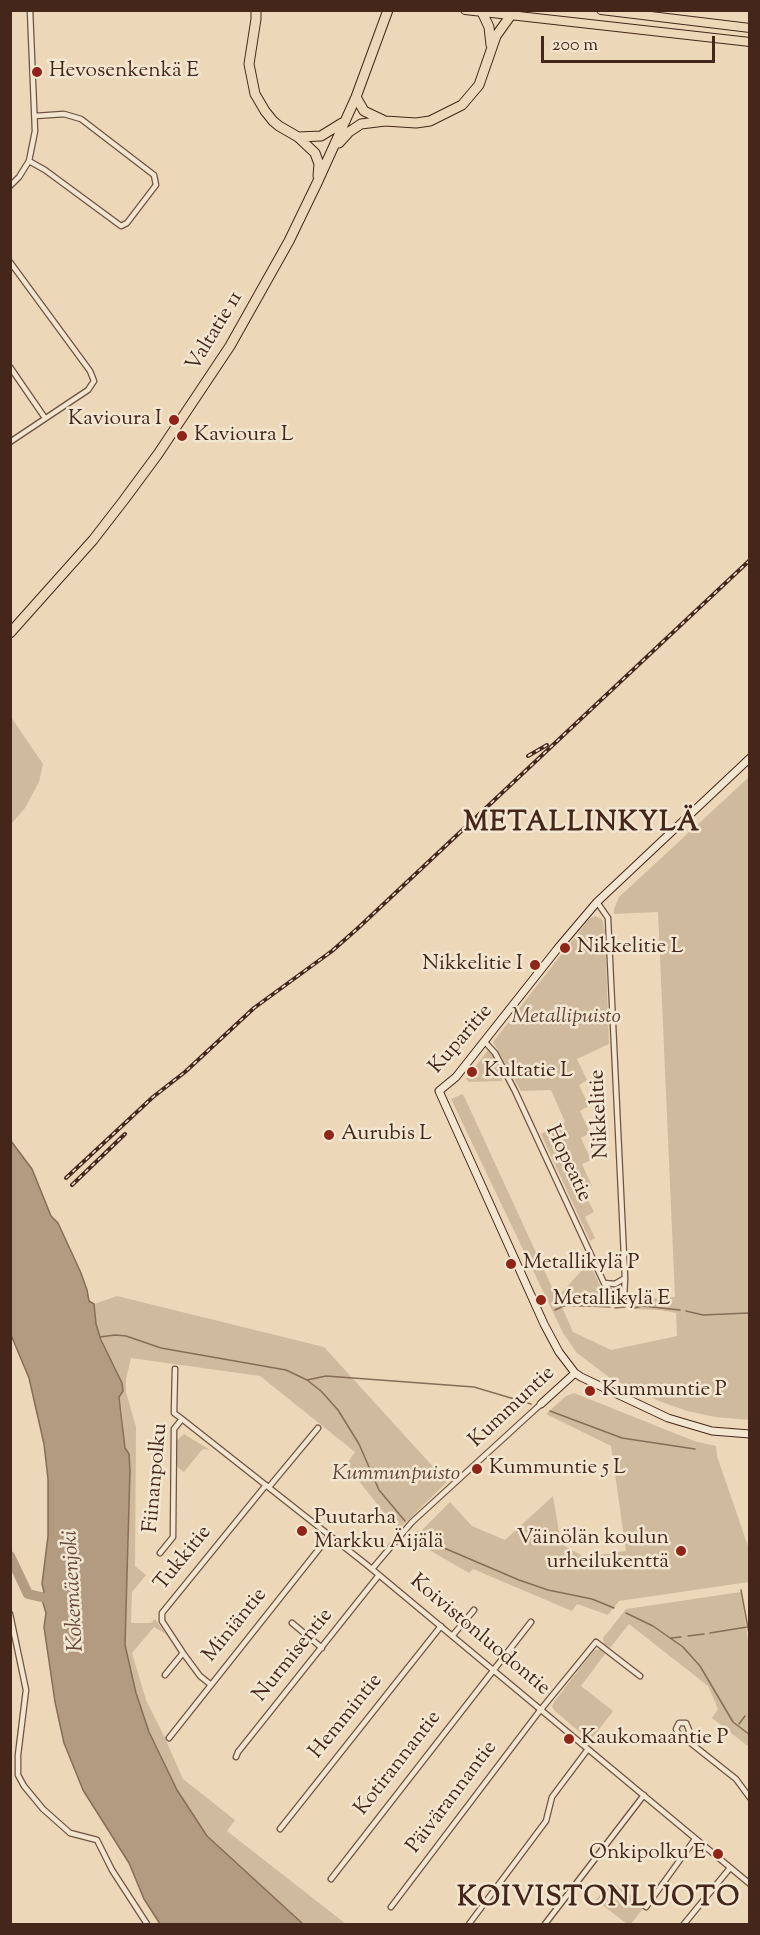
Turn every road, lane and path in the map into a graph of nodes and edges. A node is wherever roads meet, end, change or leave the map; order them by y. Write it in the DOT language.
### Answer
graph roads {
  1 [pos="30,10"];
  2 [pos="388,10"];
  3 [pos="465,10"];
  4 [pos="601,10"];
  5 [pos="482,12"];
  6 [pos="258,13"];
  7 [pos="511,15"];
  8 [pos="750,28"];
  9 [pos="750,42"];
  10 [pos="491,47"];
  11 [pos="356,97"];
  12 [pos="35,116"];
  13 [pos="345,120"];
  14 [pos="385,121"];
  15 [pos="298,137"];
  16 [pos="332,152"];
  17 [pos="28,161"];
  18 [pos="318,181"];
  19 [pos="10,186"];
  20 [pos="10,262"];
  21 [pos="10,368"];
  22 [pos="45,418"];
  23 [pos="10,442"];
  24 [pos="10,633"];
  25 [pos="750,758"];
  26 [pos="597,902"];
  27 [pos="485,1042"];
  28 [pos="625,1278"];
  29 [pos="604,1283"];
  30 [pos="175,1369"];
  31 [pos="575,1373"];
  32 [pos="541,1404"];
  33 [pos="182,1419"];
  34 [pos="318,1428"];
  35 [pos="750,1434"];
  36 [pos="267,1486"];
  37 [pos="330,1535"];
  38 [pos="160,1553"];
  39 [pos="372,1569"];
  40 [pos="379,1575"];
  41 [pos="474,1610"];
  42 [pos="10,1614"];
  43 [pos="531,1622"];
  44 [pos="292,1623"];
  45 [pos="441,1626"];
  46 [pos="453,1635"];
  47 [pos="322,1648"];
  48 [pos="183,1653"];
  49 [pos="494,1669"];
  50 [pos="165,1675"];
  51 [pos="640,1677"];
  52 [pos="210,1684"];
  53 [pos="542,1709"];
  54 [pos="169,1738"];
  55 [pos="688,1741"];
  56 [pos="588,1749"];
  57 [pos="236,1757"];
  58 [pos="644,1795"];
  59 [pos="750,1798"];
  60 [pos="280,1828"];
  61 [pos="695,1839"];
  62 [pos="730,1868"];
  63 [pos="331,1879"];
  64 [pos="750,1884"];
  65 [pos="390,1906"];
  66 [pos="646,1907"];
  67 [pos="147,1924"];
  68 [pos="469,1924"];
  69 [pos="545,1924"];
  70 [pos="684,1924"];
  1 -- 12 [label="street"];
  2 -- 11 [label="highway, Valtatie 11"];
  3 -- 5 [label="main road"];
  4 -- 8 [label="main road"];
  5 -- 7 [label="main road"];
  5 -- 10 [label="highway"];
  6 -- 15 [label="highway"];
  7 -- 9 [label="main road"];
  7 -- 10 [label="highway"];
  10 -- 14 [label="highway"];
  11 -- 13 [label="highway, Valtatie 11"];
  11 -- 14 [label="highway"];
  12 -- 17 [label="street"];
  12 -- 17 [label="street"];
  13 -- 15 [label="highway"];
  13 -- 16 [label="highway, Valtatie 11"];
  14 -- 16 [label="highway"];
  15 -- 18 [label="highway"];
  16 -- 18 [label="highway, Valtatie 11"];
  17 -- 19 [label="street"];
  18 -- 24 [label="highway, Valtatie 11"];
  20 -- 22 [label="street"];
  21 -- 22 [label="street"];
  22 -- 23 [label="street"];
  25 -- 26 [label="street, Kuparitie"];
  26 -- 27 [label="street, Kuparitie"];
  26 -- 28 [label="street, Nikkelitie"];
  27 -- 29 [label="street, Hopeatie"];
  27 -- 31 [label="street, Kuparitie"];
  28 -- 29 [label="street"];
  28 -- 29 [label="street"];
  30 -- 33 [label="street, Fiinanpolku"];
  31 -- 32 [label="street, Kummuntie"];
  31 -- 35 [label="street"];
  32 -- 39 [label="street, Kummuntie"];
  33 -- 36 [label="street, Koivistonluodontie"];
  33 -- 38 [label="street, Fiinanpolku"];
  34 -- 36 [label="street"];
  36 -- 37 [label="street, Koivistonluodontie"];
  36 -- 48 [label="street, Tukkitie"];
  37 -- 39 [label="street, Koivistonluodontie"];
  37 -- 52 [label="street, Miniäntie"];
  39 -- 40 [label="street, Koivistonluodontie"];
  40 -- 45 [label="street, Koivistonluodontie"];
  40 -- 47 [label="street, Nurmisentie"];
  41 -- 46 [label="street"];
  42 -- 67 [label="street"];
  43 -- 49 [label="street, Kotirannantie"];
  44 -- 47 [label="street"];
  45 -- 46 [label="street, Koivistonluodontie"];
  45 -- 60 [label="street, Hemmintie"];
  46 -- 49 [label="street, Koivistonluodontie"];
  47 -- 57 [label="street, Nurmisentie"];
  48 -- 50 [label="street"];
  48 -- 52 [label="street, Tukkitie"];
  49 -- 53 [label="street, Koivistonluodontie"];
  49 -- 63 [label="street, Kotirannantie"];
  51 -- 53 [label="street, Päivärannantie"];
  52 -- 54 [label="street, Miniäntie"];
  53 -- 56 [label="street, Koivistonluodontie"];
  53 -- 65 [label="street, Päivärannantie"];
  55 -- 59 [label="street"];
  56 -- 58 [label="street, Koivistonluodontie"];
  56 -- 68 [label="street"];
  58 -- 61 [label="street, Koivistonluodontie"];
  58 -- 69 [label="street"];
  61 -- 62 [label="street, Koivistonluodontie"];
  61 -- 66 [label="street"];
  62 -- 64 [label="street, Koivistonluodontie"];
  62 -- 70 [label="street"];
}
